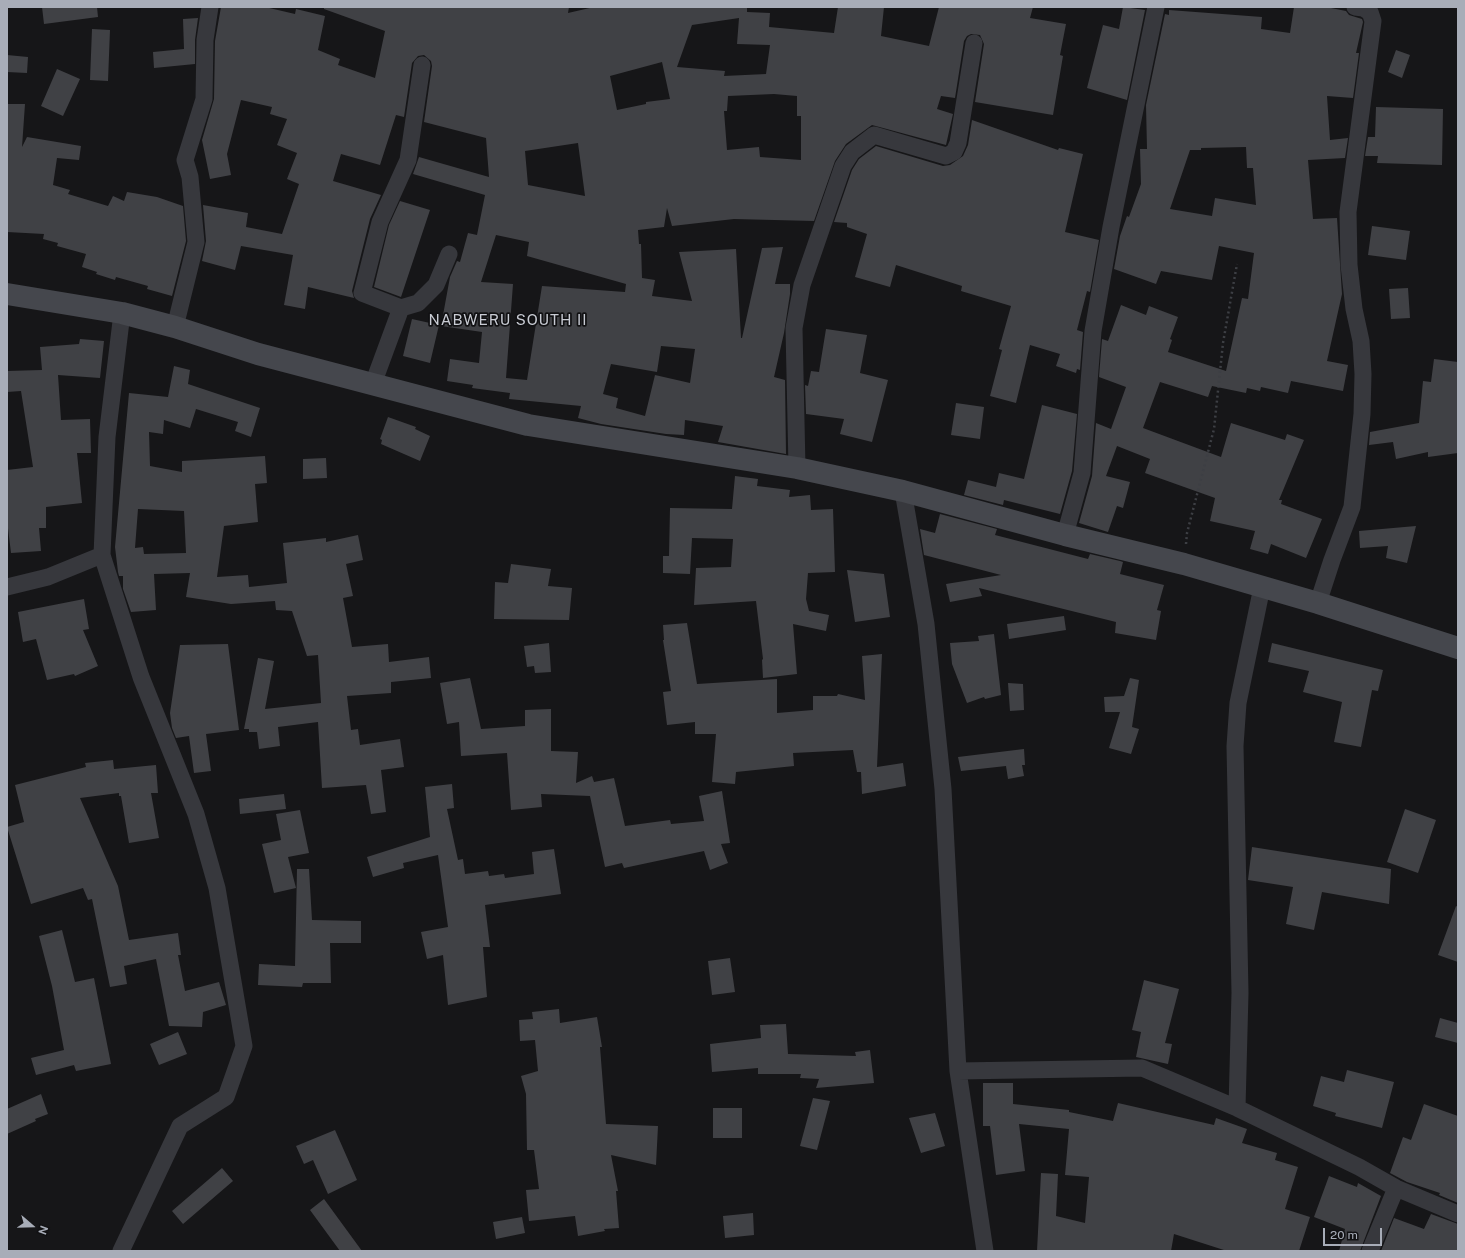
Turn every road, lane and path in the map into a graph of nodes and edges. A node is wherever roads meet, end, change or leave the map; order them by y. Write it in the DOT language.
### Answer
graph roads {
  1 [pos="210,7"];
  2 [pos="1156,7"];
  3 [pos="1355,7"];
  4 [pos="974,43"];
  5 [pos="422,65"];
  6 [pos="450,254"];
  7 [pos="1237,264"];
  8 [pos="7,294"];
  9 [pos="401,308"];
  10 [pos="122,313"];
  11 [pos="175,327"];
  12 [pos="373,384"];
  13 [pos="797,468"];
  14 [pos="903,491"];
  15 [pos="1065,535"];
  16 [pos="102,555"];
  17 [pos="1184,564"];
  18 [pos="7,587"];
  19 [pos="1262,587"];
  20 [pos="1318,604"];
  21 [pos="1458,648"];
  22 [pos="958,1071"];
  23 [pos="1237,1108"];
  24 [pos="1396,1188"];
  25 [pos="1458,1214"];
  26 [pos="121,1251"];
  27 [pos="985,1251"];
  28 [pos="1370,1251"];
  1 -- 11 [label="street"];
  2 -- 15 [label="street"];
  3 -- 20 [label="street"];
  4 -- 13 [label="street"];
  5 -- 9 [label="street"];
  6 -- 9 [label="street"];
  7 -- 17 [label="path"];
  8 -- 10 [label="street"];
  9 -- 12 [label="street"];
  10 -- 11 [label="street"];
  10 -- 16 [label="street"];
  11 -- 12 [label="street"];
  12 -- 13 [label="street"];
  13 -- 14 [label="street"];
  14 -- 15 [label="street"];
  14 -- 22 [label="street"];
  15 -- 17 [label="street"];
  16 -- 18 [label="street"];
  16 -- 26 [label="street"];
  17 -- 19 [label="street"];
  19 -- 20 [label="street"];
  19 -- 23 [label="street"];
  20 -- 21 [label="street"];
  22 -- 23 [label="street"];
  22 -- 27 [label="street"];
  23 -- 24 [label="street"];
  24 -- 25 [label="street"];
  24 -- 28 [label="street"];
}
